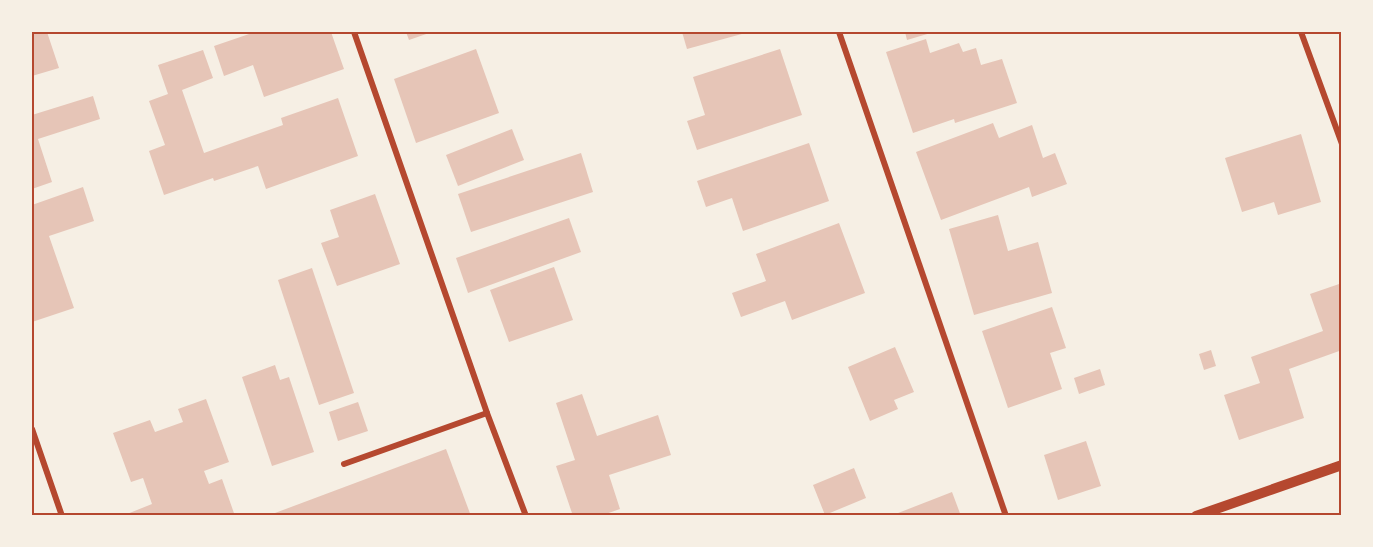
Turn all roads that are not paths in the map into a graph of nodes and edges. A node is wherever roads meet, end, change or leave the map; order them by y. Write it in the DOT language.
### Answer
graph roads {
  1 [pos="354,32"];
  2 [pos="838,32"];
  3 [pos="1301,32"];
  4 [pos="1341,144"];
  5 [pos="487,413"];
  6 [pos="32,429"];
  7 [pos="344,464"];
  8 [pos="1341,465"];
  9 [pos="62,516"];
  10 [pos="526,516"];
  11 [pos="1006,516"];
  12 [pos="1196,516"];
  1 -- 5 [label="street"];
  2 -- 11 [label="street"];
  3 -- 4 [label="street"];
  5 -- 7 [label="street"];
  5 -- 10 [label="street"];
  6 -- 9 [label="street"];
  8 -- 12 [label="street"];
}
